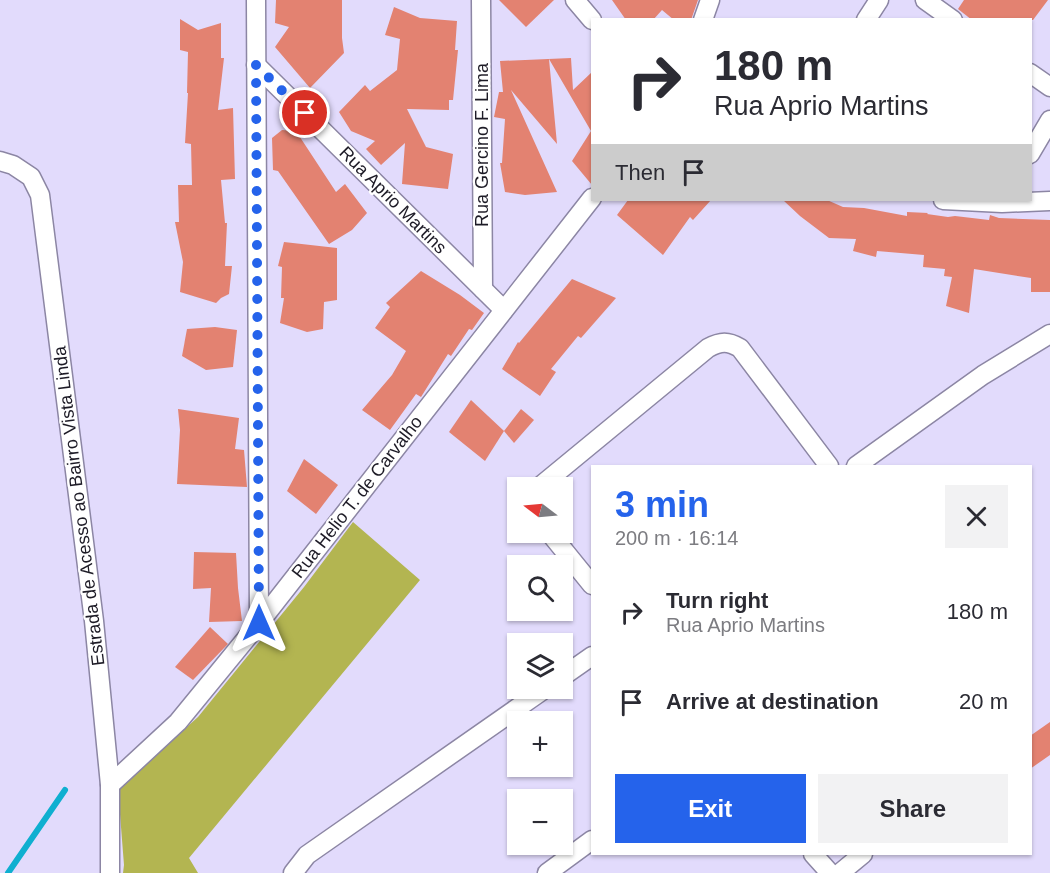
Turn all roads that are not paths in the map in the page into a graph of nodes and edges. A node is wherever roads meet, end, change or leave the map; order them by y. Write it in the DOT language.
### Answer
graph roads {
  1 [pos="256,0"];
  2 [pos="481,0"];
  3 [pos="575,0"];
  4 [pos="710,0"];
  5 [pos="879,0"];
  6 [pos="925,0"];
  7 [pos="704,18"];
  8 [pos="867,18"];
  9 [pos="950,18"];
  10 [pos="591,19"];
  11 [pos="256,65"];
  12 [pos="1032,74"];
  13 [pos="1050,87"];
  14 [pos="1050,120"];
  15 [pos="1032,151"];
  16 [pos="0,161"];
  17 [pos="591,199"];
  18 [pos="1003,201"];
  19 [pos="1050,201"];
  20 [pos="483,289"];
  21 [pos="504,309"];
  22 [pos="1050,334"];
  23 [pos="828,465"];
  24 [pos="857,465"];
  25 [pos="551,477"];
  26 [pos="558,543"];
  27 [pos="591,584"];
  28 [pos="259,623"];
  29 [pos="591,658"];
  30 [pos="573,670"];
  31 [pos="530,699"];
  32 [pos="110,785"];
  33 [pos="591,841"];
  34 [pos="814,855"];
  35 [pos="862,855"];
  36 [pos="110,873"];
  37 [pos="293,873"];
  38 [pos="547,873"];
  39 [pos="830,873"];
  40 [pos="840,873"];
  1 -- 11 [label="street"];
  2 -- 20 [label="street, Rua Gercino F. Lima"];
  3 -- 10 [label="street"];
  4 -- 7 [label="street"];
  5 -- 8 [label="street"];
  6 -- 9 [label="street"];
  11 -- 20 [label="street, Rua Aprio Martins"];
  11 -- 28 [label="street"];
  12 -- 13 [label="street"];
  14 -- 15 [label="street"];
  16 -- 32 [label="street, Estrada de Acesso ao Bairro Vista Linda"];
  17 -- 21 [label="street, Rua Helio T. de Carvalho"];
  18 -- 19 [label="street"];
  20 -- 21 [label="street, Rua Aprio Martins"];
  21 -- 28 [label="street, Rua Helio T. de Carvalho"];
  22 -- 24 [label="street"];
  23 -- 25 [label="street"];
  26 -- 27 [label="street"];
  28 -- 32 [label="street, Rua Helio T. de Carvalho"];
  29 -- 30 [label="street"];
  31 -- 37 [label="street"];
  32 -- 36 [label="street, Estrada de Acesso ao Bairro Vista Linda"];
  33 -- 38 [label="street"];
  34 -- 39 [label="street"];
  35 -- 40 [label="street"];
}
